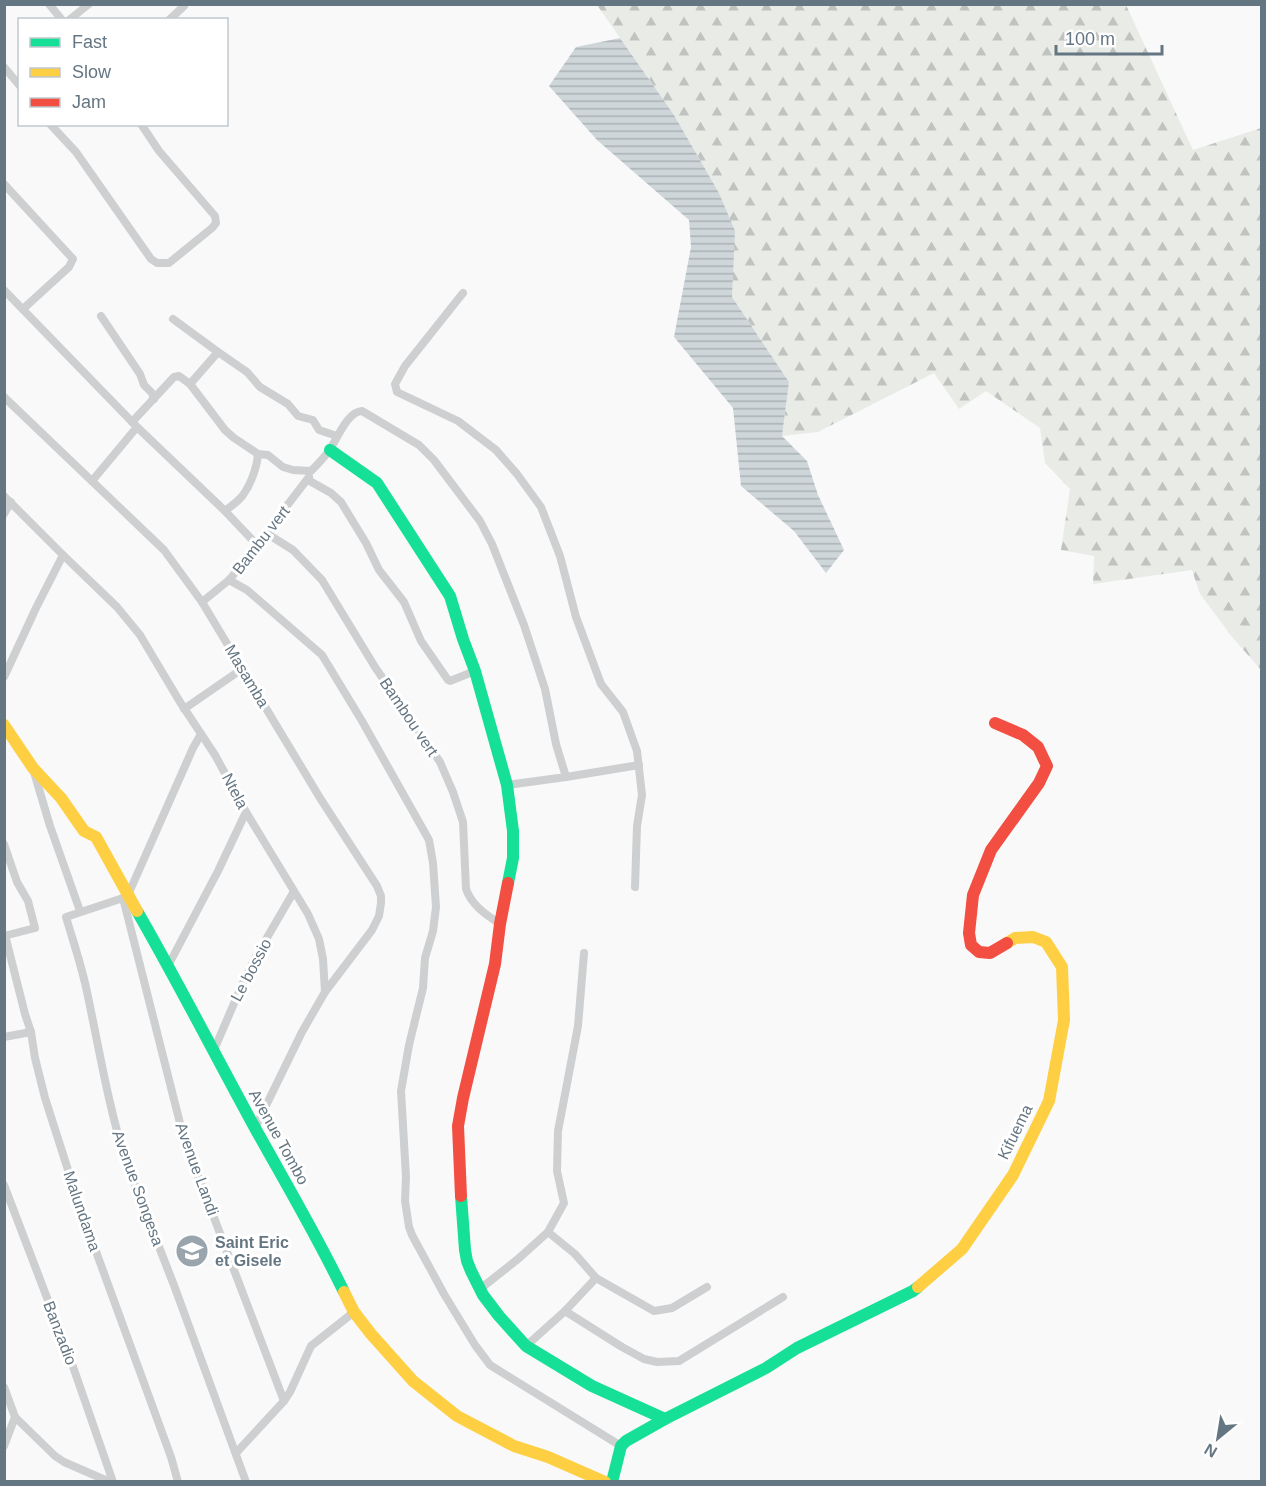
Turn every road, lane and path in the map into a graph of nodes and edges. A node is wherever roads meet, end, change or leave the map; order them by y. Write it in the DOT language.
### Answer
graph roads {
  1 [pos="50,4"];
  2 [pos="88,4"];
  3 [pos="184,6"];
  4 [pos="60,18"];
  5 [pos="71,18"];
  6 [pos="171,18"];
  7 [pos="4,67"];
  8 [pos="18,84"];
  9 [pos="52,126"];
  10 [pos="142,126"];
  11 [pos="4,184"];
  12 [pos="4,290"];
  13 [pos="463,293"];
  14 [pos="23,309"];
  15 [pos="101,316"];
  16 [pos="173,319"];
  17 [pos="218,352"];
  18 [pos="190,384"];
  19 [pos="4,397"];
  20 [pos="154,399"];
  21 [pos="135,424"];
  22 [pos="338,436"];
  23 [pos="330,450"];
  24 [pos="258,454"];
  25 [pos="311,471"];
  26 [pos="308,480"];
  27 [pos="92,481"];
  28 [pos="8,499"];
  29 [pos="225,511"];
  30 [pos="4,514"];
  31 [pos="266,533"];
  32 [pos="258,546"];
  33 [pos="63,555"];
  34 [pos="229,580"];
  35 [pos="202,602"];
  36 [pos="242,669"];
  37 [pos="475,671"];
  38 [pos="4,676"];
  39 [pos="184,709"];
  40 [pos="995,723"];
  41 [pos="4,724"];
  42 [pos="201,734"];
  43 [pos="639,765"];
  44 [pos="33,768"];
  45 [pos="566,777"];
  46 [pos="507,785"];
  47 [pos="246,812"];
  48 [pos="4,844"];
  49 [pos="635,887"];
  50 [pos="293,893"];
  51 [pos="126,897"];
  52 [pos="80,912"];
  53 [pos="500,924"];
  54 [pos="5,936"];
  55 [pos="584,953"];
  56 [pos="168,966"];
  57 [pos="325,992"];
  58 [pos="31,1032"];
  59 [pos="4,1037"];
  60 [pos="214,1050"];
  61 [pos="255,1128"];
  62 [pos="4,1185"];
  63 [pos="548,1232"];
  64 [pos="596,1278"];
  65 [pos="707,1287"];
  66 [pos="480,1289"];
  67 [pos="783,1297"];
  68 [pos="565,1311"];
  69 [pos="354,1312"];
  70 [pos="526,1346"];
  71 [pos="4,1387"];
  72 [pos="284,1401"];
  73 [pos="15,1418"];
  74 [pos="665,1419"];
  75 [pos="4,1446"];
  76 [pos="621,1446"];
  77 [pos="236,1453"];
  78 [pos="112,1482"];
  79 [pos="178,1482"];
  80 [pos="246,1482"];
  81 [pos="605,1482"];
  82 [pos="612,1482"];
  1 -- 4 [label="street"];
  2 -- 5 [label="street"];
  3 -- 6 [label="street"];
  7 -- 8 [label="street"];
  9 -- 10 [label="street"];
  11 -- 14 [label="street"];
  12 -- 14 [label="street"];
  13 -- 43 [label="street"];
  14 -- 21 [label="street"];
  15 -- 20 [label="street"];
  16 -- 17 [label="street"];
  17 -- 18 [label="street"];
  17 -- 22 [label="street"];
  18 -- 20 [label="street"];
  18 -- 24 [label="street"];
  19 -- 27 [label="street, Masamba"];
  20 -- 21 [label="street"];
  21 -- 27 [label="street"];
  21 -- 29 [label="street"];
  22 -- 23 [label="street"];
  22 -- 45 [label="street"];
  23 -- 25 [label="street"];
  23 -- 37 [label="street"];
  24 -- 25 [label="street"];
  24 -- 29 [label="street"];
  25 -- 26 [label="street, Bambu vert"];
  26 -- 31 [label="street, Bambu vert"];
  26 -- 37 [label="street"];
  27 -- 35 [label="street, Masamba"];
  28 -- 30 [label="street"];
  28 -- 33 [label="street, Ntela"];
  29 -- 32 [label="street"];
  31 -- 32 [label="street, Bambu vert"];
  31 -- 53 [label="street, Bambou vert"];
  32 -- 34 [label="street, Bambu vert"];
  33 -- 38 [label="street"];
  33 -- 39 [label="street, Ntela"];
  34 -- 35 [label="street, Bambu vert"];
  34 -- 76 [label="street"];
  35 -- 36 [label="street, Masamba"];
  36 -- 39 [label="street"];
  36 -- 57 [label="street, Masamba"];
  37 -- 46 [label="street"];
  39 -- 42 [label="street, Ntela"];
  40 -- 74 [label="street, Kifuema"];
  41 -- 44 [label="street, Avenue Tombo"];
  42 -- 47 [label="street, Ntela"];
  42 -- 51 [label="street"];
  43 -- 45 [label="street"];
  43 -- 49 [label="street"];
  44 -- 51 [label="street, Avenue Tombo"];
  44 -- 52 [label="street"];
  45 -- 46 [label="street"];
  46 -- 53 [label="street"];
  47 -- 50 [label="street, Ntela"];
  47 -- 56 [label="street"];
  48 -- 54 [label="street"];
  50 -- 57 [label="street, Ntela"];
  50 -- 60 [label="street, Le bossio"];
  51 -- 52 [label="street"];
  51 -- 56 [label="street, Avenue Tombo"];
  51 -- 72 [label="street, Avenue Landi"];
  52 -- 77 [label="street, Avenue Songesa"];
  53 -- 66 [label="street"];
  54 -- 58 [label="street, Malundama"];
  55 -- 63 [label="street"];
  56 -- 60 [label="street, Avenue Tombo"];
  57 -- 61 [label="street"];
  58 -- 59 [label="street"];
  58 -- 79 [label="street, Malundama"];
  60 -- 61 [label="street, Avenue Tombo"];
  61 -- 69 [label="street, Avenue Tombo"];
  62 -- 78 [label="street, Banzadio"];
  63 -- 64 [label="street"];
  63 -- 66 [label="street"];
  64 -- 65 [label="street"];
  64 -- 68 [label="street"];
  66 -- 70 [label="street"];
  67 -- 68 [label="street"];
  68 -- 70 [label="street"];
  69 -- 72 [label="street"];
  69 -- 81 [label="street, Avenue Tombo"];
  70 -- 74 [label="street"];
  71 -- 73 [label="street"];
  72 -- 77 [label="street"];
  73 -- 75 [label="street"];
  73 -- 78 [label="street"];
  74 -- 76 [label="street, Kifuema"];
  76 -- 82 [label="street"];
  77 -- 80 [label="street, Avenue Songesa"];
}
